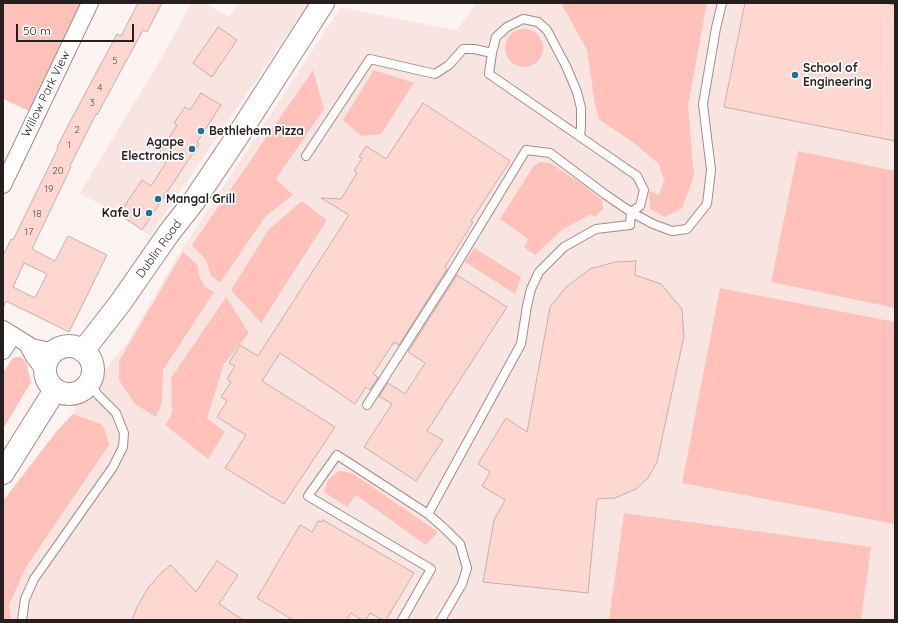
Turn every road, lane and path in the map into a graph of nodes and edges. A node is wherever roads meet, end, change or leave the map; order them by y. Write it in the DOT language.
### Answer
graph roads {
  1 [pos="90,3"];
  2 [pos="323,3"];
  3 [pos="722,3"];
  4 [pos="492,53"];
  5 [pos="580,136"];
  6 [pos="306,156"];
  7 [pos="3,185"];
  8 [pos="631,212"];
  9 [pos="8,332"];
  10 [pos="27,344"];
  11 [pos="3,351"];
  12 [pos="83,351"];
  13 [pos="54,352"];
  14 [pos="50,380"];
  15 [pos="89,382"];
  16 [pos="367,405"];
  17 [pos="3,473"];
  18 [pos="428,514"];
  19 [pos="22,620"];
  20 [pos="402,620"];
  21 [pos="441,620"];
  1 -- 7 [label="street, Willow Park View"];
  2 -- 12 [label="main road, Dublin Road"];
  3 -- 8 [label="lane"];
  4 -- 5 [label="lane"];
  4 -- 5 [label="lane"];
  4 -- 6 [label="lane"];
  5 -- 8 [label="lane"];
  8 -- 16 [label="lane"];
  8 -- 18 [label="lane"];
  9 -- 10 [label="street"];
  9 -- 11 [label="street"];
  10 -- 13 [label="street"];
  10 -- 14 [label="street"];
  12 -- 13 [label="main road"];
  12 -- 15 [label="main road"];
  13 -- 14 [label="main road"];
  14 -- 15 [label="main road"];
  14 -- 17 [label="main road"];
  15 -- 19 [label="lane"];
  18 -- 20 [label="lane"];
  18 -- 21 [label="lane"];
}
